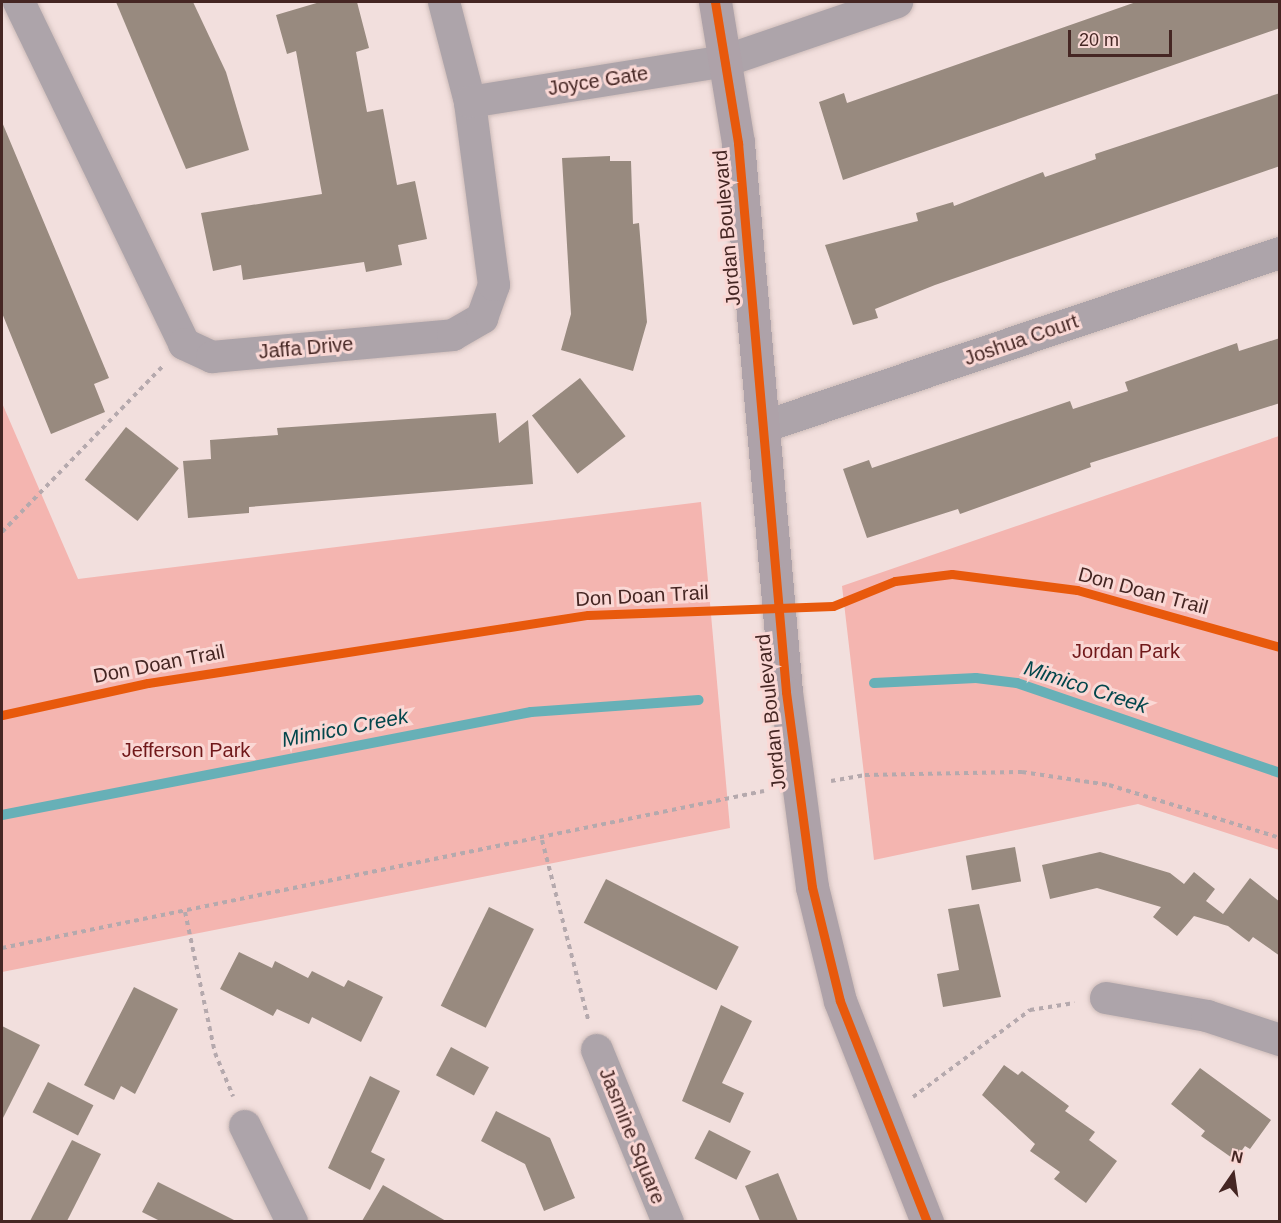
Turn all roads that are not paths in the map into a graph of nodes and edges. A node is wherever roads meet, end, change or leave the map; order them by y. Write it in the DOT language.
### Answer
graph roads {
  1 [pos="19,2"];
  2 [pos="444,2"];
  3 [pos="715,2"];
  4 [pos="897,2"];
  5 [pos="725,61"];
  6 [pos="470,102"];
  7 [pos="1280,253"];
  8 [pos="763,427"];
  9 [pos="1106,998"];
  10 [pos="1280,1040"];
  11 [pos="597,1050"];
  12 [pos="245,1126"];
  13 [pos="292,1221"];
  14 [pos="668,1221"];
  15 [pos="927,1221"];
  1 -- 6 [label="street, Jaffa Drive"];
  2 -- 6 [label="street, Jaffa Drive"];
  3 -- 5 [label="street, Jordan Boulevard"];
  4 -- 5 [label="street, Joyce Gate"];
  5 -- 6 [label="street, Joyce Gate"];
  5 -- 8 [label="street, Jordan Boulevard"];
  7 -- 8 [label="street, Joshua Court"];
  8 -- 15 [label="street, Jordan Boulevard"];
  9 -- 10 [label="street"];
  11 -- 14 [label="street, Jasmine Square"];
  12 -- 13 [label="street"];
}
